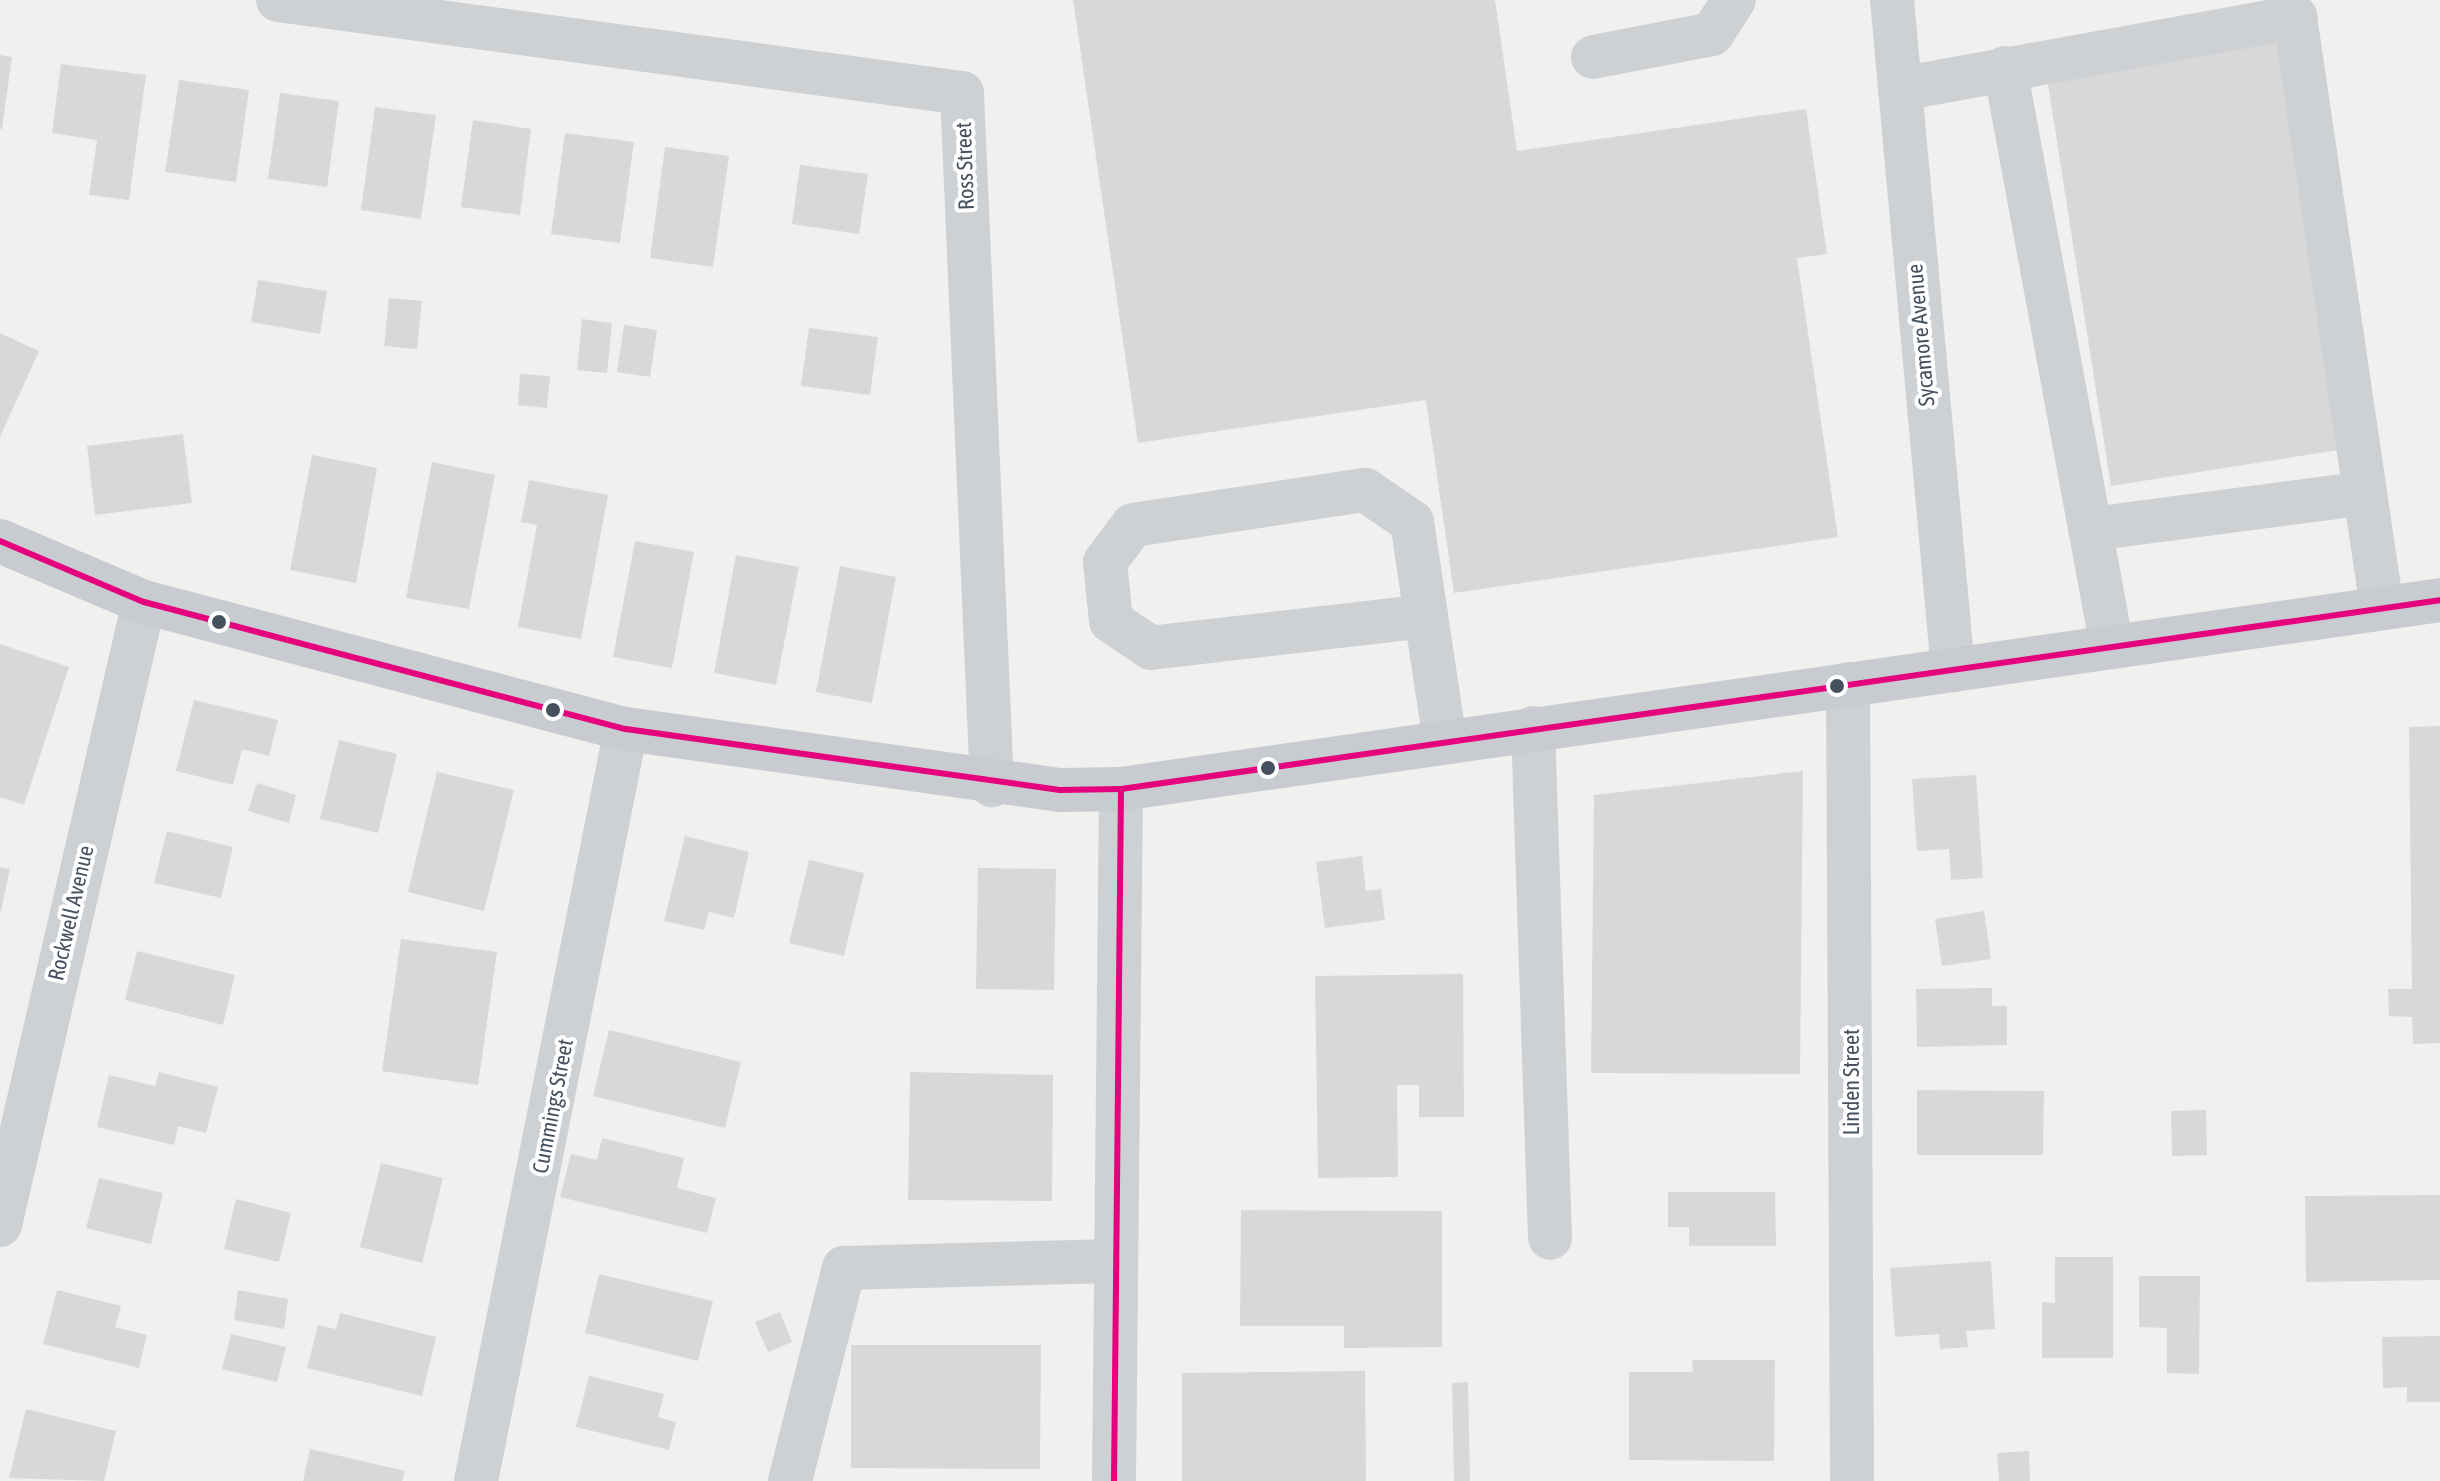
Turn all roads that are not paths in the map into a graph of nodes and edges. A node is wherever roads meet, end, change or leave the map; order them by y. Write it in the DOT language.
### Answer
graph roads {
  1 [pos="278,0"];
  2 [pos="1734,0"];
  3 [pos="1892,0"];
  4 [pos="1593,57"];
  5 [pos="2005,68"];
  6 [pos="1900,89"];
  7 [pos="2365,493"];
  8 [pos="2092,529"];
  9 [pos="0,541"];
  10 [pos="2440,600"];
  11 [pos="144,602"];
  12 [pos="2382,608"];
  13 [pos="1426,616"];
  14 [pos="2112,647"];
  15 [pos="1953,670"];
  16 [pos="1848,684"];
  17 [pos="1533,728"];
  18 [pos="626,729"];
  19 [pos="1445,741"];
  20 [pos="992,785"];
  21 [pos="1121,789"];
  22 [pos="0,1225"];
  23 [pos="1550,1238"];
  24 [pos="1114,1261"];
  25 [pos="476,1481"];
  26 [pos="790,1481"];
  27 [pos="1114,1481"];
  28 [pos="1852,1481"];
  1 -- 20 [label="street, Ross Street"];
  2 -- 4 [label="street"];
  3 -- 6 [label="street, Sycamore Avenue"];
  5 -- 6 [label="street"];
  5 -- 7 [label="street"];
  5 -- 8 [label="street"];
  6 -- 15 [label="street, Sycamore Avenue"];
  7 -- 8 [label="street"];
  7 -- 12 [label="street"];
  8 -- 14 [label="street"];
  9 -- 11 [label="main road"];
  10 -- 12 [label="main road"];
  11 -- 18 [label="main road"];
  11 -- 22 [label="street, Rockwell Avenue"];
  12 -- 14 [label="main road"];
  13 -- 13 [label="street"];
  13 -- 19 [label="street"];
  14 -- 15 [label="main road"];
  15 -- 16 [label="main road"];
  16 -- 17 [label="main road"];
  16 -- 28 [label="street, Linden Street"];
  17 -- 19 [label="main road"];
  17 -- 23 [label="street"];
  18 -- 20 [label="main road"];
  18 -- 25 [label="street, Cummings Street"];
  19 -- 21 [label="main road"];
  20 -- 21 [label="main road"];
  21 -- 24 [label="street"];
  24 -- 26 [label="street"];
  24 -- 27 [label="street"];
}
